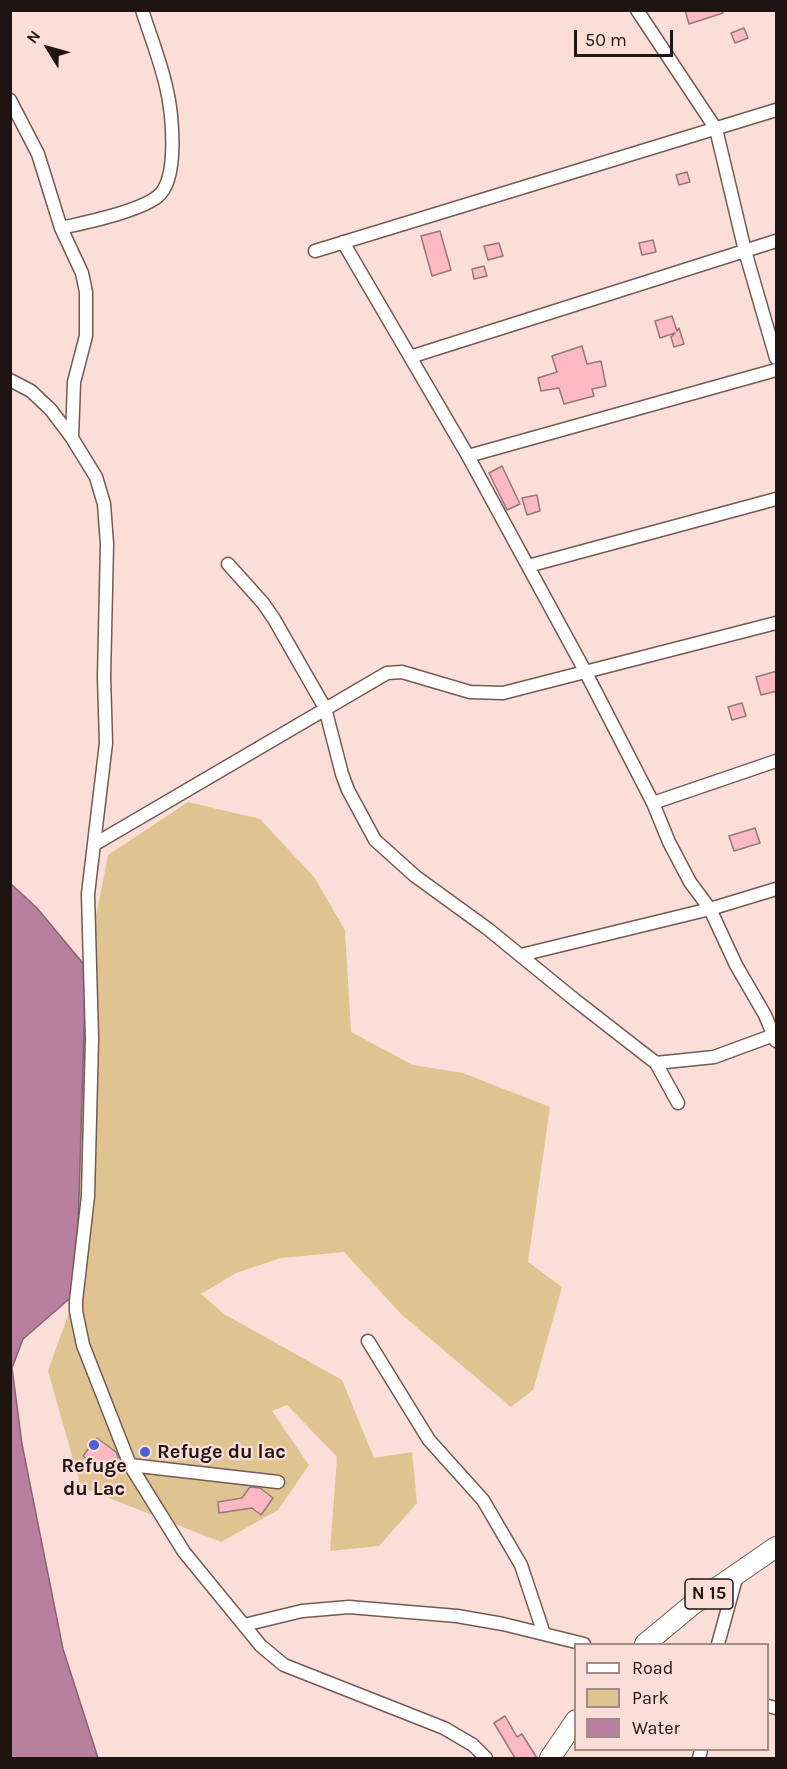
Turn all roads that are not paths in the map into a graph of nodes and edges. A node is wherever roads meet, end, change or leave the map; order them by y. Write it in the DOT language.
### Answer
graph roads {
  1 [pos="142,10"];
  2 [pos="640,11"];
  3 [pos="11,99"];
  4 [pos="777,110"];
  5 [pos="716,129"];
  6 [pos="61,228"];
  7 [pos="777,241"];
  8 [pos="344,243"];
  9 [pos="315,251"];
  10 [pos="745,251"];
  11 [pos="410,357"];
  12 [pos="777,358"];
  13 [pos="777,370"];
  14 [pos="10,380"];
  15 [pos="72,438"];
  16 [pos="468,456"];
  17 [pos="777,499"];
  18 [pos="228,564"];
  19 [pos="528,566"];
  20 [pos="777,623"];
  21 [pos="585,671"];
  22 [pos="325,708"];
  23 [pos="777,761"];
  24 [pos="653,803"];
  25 [pos="95,844"];
  26 [pos="777,889"];
  27 [pos="710,909"];
  28 [pos="521,955"];
  29 [pos="772,1020"];
  30 [pos="775,1038"];
  31 [pos="656,1063"];
  32 [pos="678,1103"];
  33 [pos="368,1341"];
  34 [pos="130,1466"];
  35 [pos="278,1482"];
  36 [pos="777,1546"];
  37 [pos="737,1575"];
  38 [pos="244,1625"];
  39 [pos="544,1634"];
  40 [pos="580,1643"];
  41 [pos="646,1643"];
  42 [pos="718,1643"];
  43 [pos="574,1723"];
  44 [pos="486,1758"];
  45 [pos="549,1758"];
  1 -- 6 [label="street"];
  2 -- 5 [label="street"];
  3 -- 6 [label="street"];
  4 -- 5 [label="street"];
  5 -- 8 [label="street"];
  5 -- 10 [label="street"];
  6 -- 15 [label="street"];
  7 -- 10 [label="street"];
  8 -- 9 [label="street"];
  8 -- 11 [label="street"];
  10 -- 11 [label="street"];
  10 -- 12 [label="street"];
  11 -- 16 [label="street"];
  13 -- 16 [label="street"];
  14 -- 15 [label="street"];
  15 -- 25 [label="street"];
  16 -- 19 [label="street"];
  17 -- 19 [label="street"];
  18 -- 22 [label="street"];
  19 -- 21 [label="street"];
  20 -- 21 [label="street"];
  21 -- 22 [label="street"];
  21 -- 24 [label="street"];
  22 -- 25 [label="street"];
  22 -- 28 [label="street"];
  23 -- 24 [label="street"];
  24 -- 27 [label="street"];
  25 -- 34 [label="street"];
  26 -- 27 [label="street"];
  27 -- 28 [label="street"];
  27 -- 29 [label="street"];
  28 -- 31 [label="street"];
  29 -- 30 [label="street"];
  30 -- 31 [label="street"];
  31 -- 32 [label="street"];
  33 -- 39 [label="street"];
  34 -- 35 [label="street"];
  34 -- 38 [label="street"];
  36 -- 37 [label="main road, N 15"];
  37 -- 41 [label="main road, N 15"];
  37 -- 42 [label="street"];
  38 -- 39 [label="street"];
  38 -- 44 [label="street"];
  39 -- 40 [label="street"];
  43 -- 45 [label="main road"];
}
